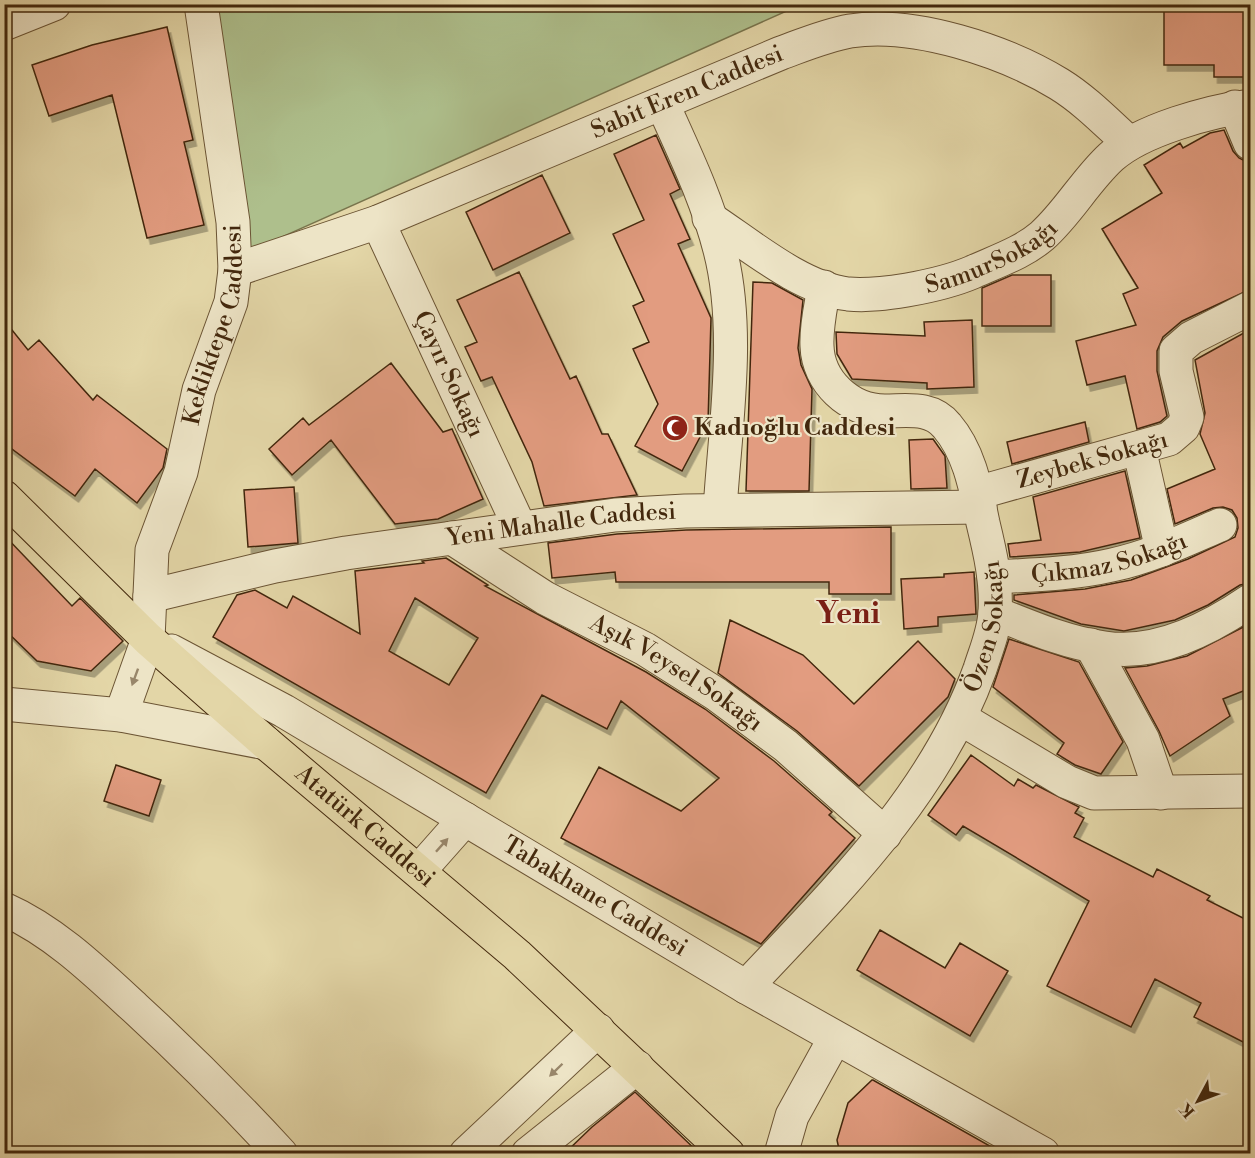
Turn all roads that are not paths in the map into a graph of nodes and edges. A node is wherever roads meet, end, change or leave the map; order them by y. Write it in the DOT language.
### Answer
graph roads {
  1 [pos="54,4"];
  2 [pos="201,4"];
  3 [pos="4,24"];
  4 [pos="663,105"];
  5 [pos="1243,106"];
  6 [pos="1251,142"];
  7 [pos="1129,143"];
  8 [pos="710,218"];
  9 [pos="378,222"];
  10 [pos="235,270"];
  11 [pos="824,287"];
  12 [pos="1251,308"];
  13 [pos="1139,448"];
  14 [pos="4,497"];
  15 [pos="978,500"];
  16 [pos="720,510"];
  17 [pos="1220,525"];
  18 [pos="520,528"];
  19 [pos="452,538"];
  20 [pos="1162,550"];
  21 [pos="994,577"];
  22 [pos="150,596"];
  23 [pos="1251,601"];
  24 [pos="995,613"];
  25 [pos="148,639"];
  26 [pos="1091,645"];
  27 [pos="4,704"];
  28 [pos="121,715"];
  29 [pos="960,718"];
  30 [pos="266,743"];
  31 [pos="1251,790"];
  32 [pos="1161,793"];
  33 [pos="465,819"];
  34 [pos="885,834"];
  35 [pos="419,871"];
  36 [pos="4,909"];
  37 [pos="746,987"];
  38 [pos="598,1030"];
  39 [pos="835,1038"];
  40 [pos="637,1067"];
  41 [pos="281,1154"];
  42 [pos="466,1154"];
  43 [pos="528,1154"];
  44 [pos="728,1154"];
  45 [pos="781,1154"];
  46 [pos="1043,1154"];
  1 -- 3 [label="street"];
  2 -- 10 [label="street, Kekliktepe Caddesi"];
  4 -- 7 [label="street, Sabit Eren Caddesi"];
  4 -- 8 [label="street"];
  4 -- 9 [label="street, Sabit Eren Caddesi"];
  5 -- 6 [label="street"];
  5 -- 7 [label="street, SamurSokağı"];
  7 -- 11 [label="street, SamurSokağı"];
  8 -- 11 [label="street, SamurSokağı"];
  8 -- 16 [label="street"];
  9 -- 10 [label="street, Sabit Eren Caddesi"];
  9 -- 18 [label="street, Çayır Sokağı"];
  10 -- 22 [label="street, Kekliktepe Caddesi"];
  11 -- 15 [label="street, Özen Sokağı"];
  12 -- 13 [label="street, Zeybek Sokağı"];
  13 -- 15 [label="street, Zeybek Sokağı"];
  13 -- 20 [label="street"];
  14 -- 25 [label="main road, Atatürk Caddesi"];
  15 -- 16 [label="street, Yeni Mahalle Caddesi"];
  15 -- 21 [label="street, Özen Sokağı"];
  16 -- 18 [label="street, Yeni Mahalle Caddesi"];
  17 -- 20 [label="street, Çıkmaz Sokağı"];
  18 -- 19 [label="street, Yeni Mahalle Caddesi"];
  19 -- 22 [label="street, Yeni Mahalle Caddesi"];
  19 -- 34 [label="street, Aşık Veysel Sokağı"];
  20 -- 21 [label="street, Çıkmaz Sokağı"];
  21 -- 24 [label="street, Özen Sokağı"];
  22 -- 25 [label="street, Kekliktepe Caddesi"];
  23 -- 26 [label="street"];
  24 -- 26 [label="street"];
  24 -- 29 [label="street, Özen Sokağı"];
  25 -- 28 [label="street, Kekliktepe Caddesi, one-way"];
  25 -- 30 [label="main road, Atatürk Caddesi"];
  25 -- 33 [label="street, Tabakhane Caddesi"];
  26 -- 32 [label="street"];
  27 -- 28 [label="street"];
  28 -- 30 [label="street"];
  29 -- 32 [label="street"];
  29 -- 34 [label="street, Özen Sokağı"];
  30 -- 35 [label="main road, Atatürk Caddesi"];
  31 -- 32 [label="street"];
  35 -- 33 [label="street, one-way"];
  33 -- 37 [label="street, Tabakhane Caddesi"];
  34 -- 37 [label="street, Özen Sokağı"];
  35 -- 38 [label="main road, Atatürk Caddesi"];
  36 -- 41 [label="street"];
  37 -- 39 [label="street, Tabakhane Caddesi"];
  38 -- 40 [label="main road, Atatürk Caddesi"];
  38 -- 42 [label="street, one-way"];
  39 -- 45 [label="street"];
  39 -- 46 [label="street, Tabakhane Caddesi"];
  40 -- 43 [label="street"];
  40 -- 44 [label="main road, Atatürk Caddesi"];
}
